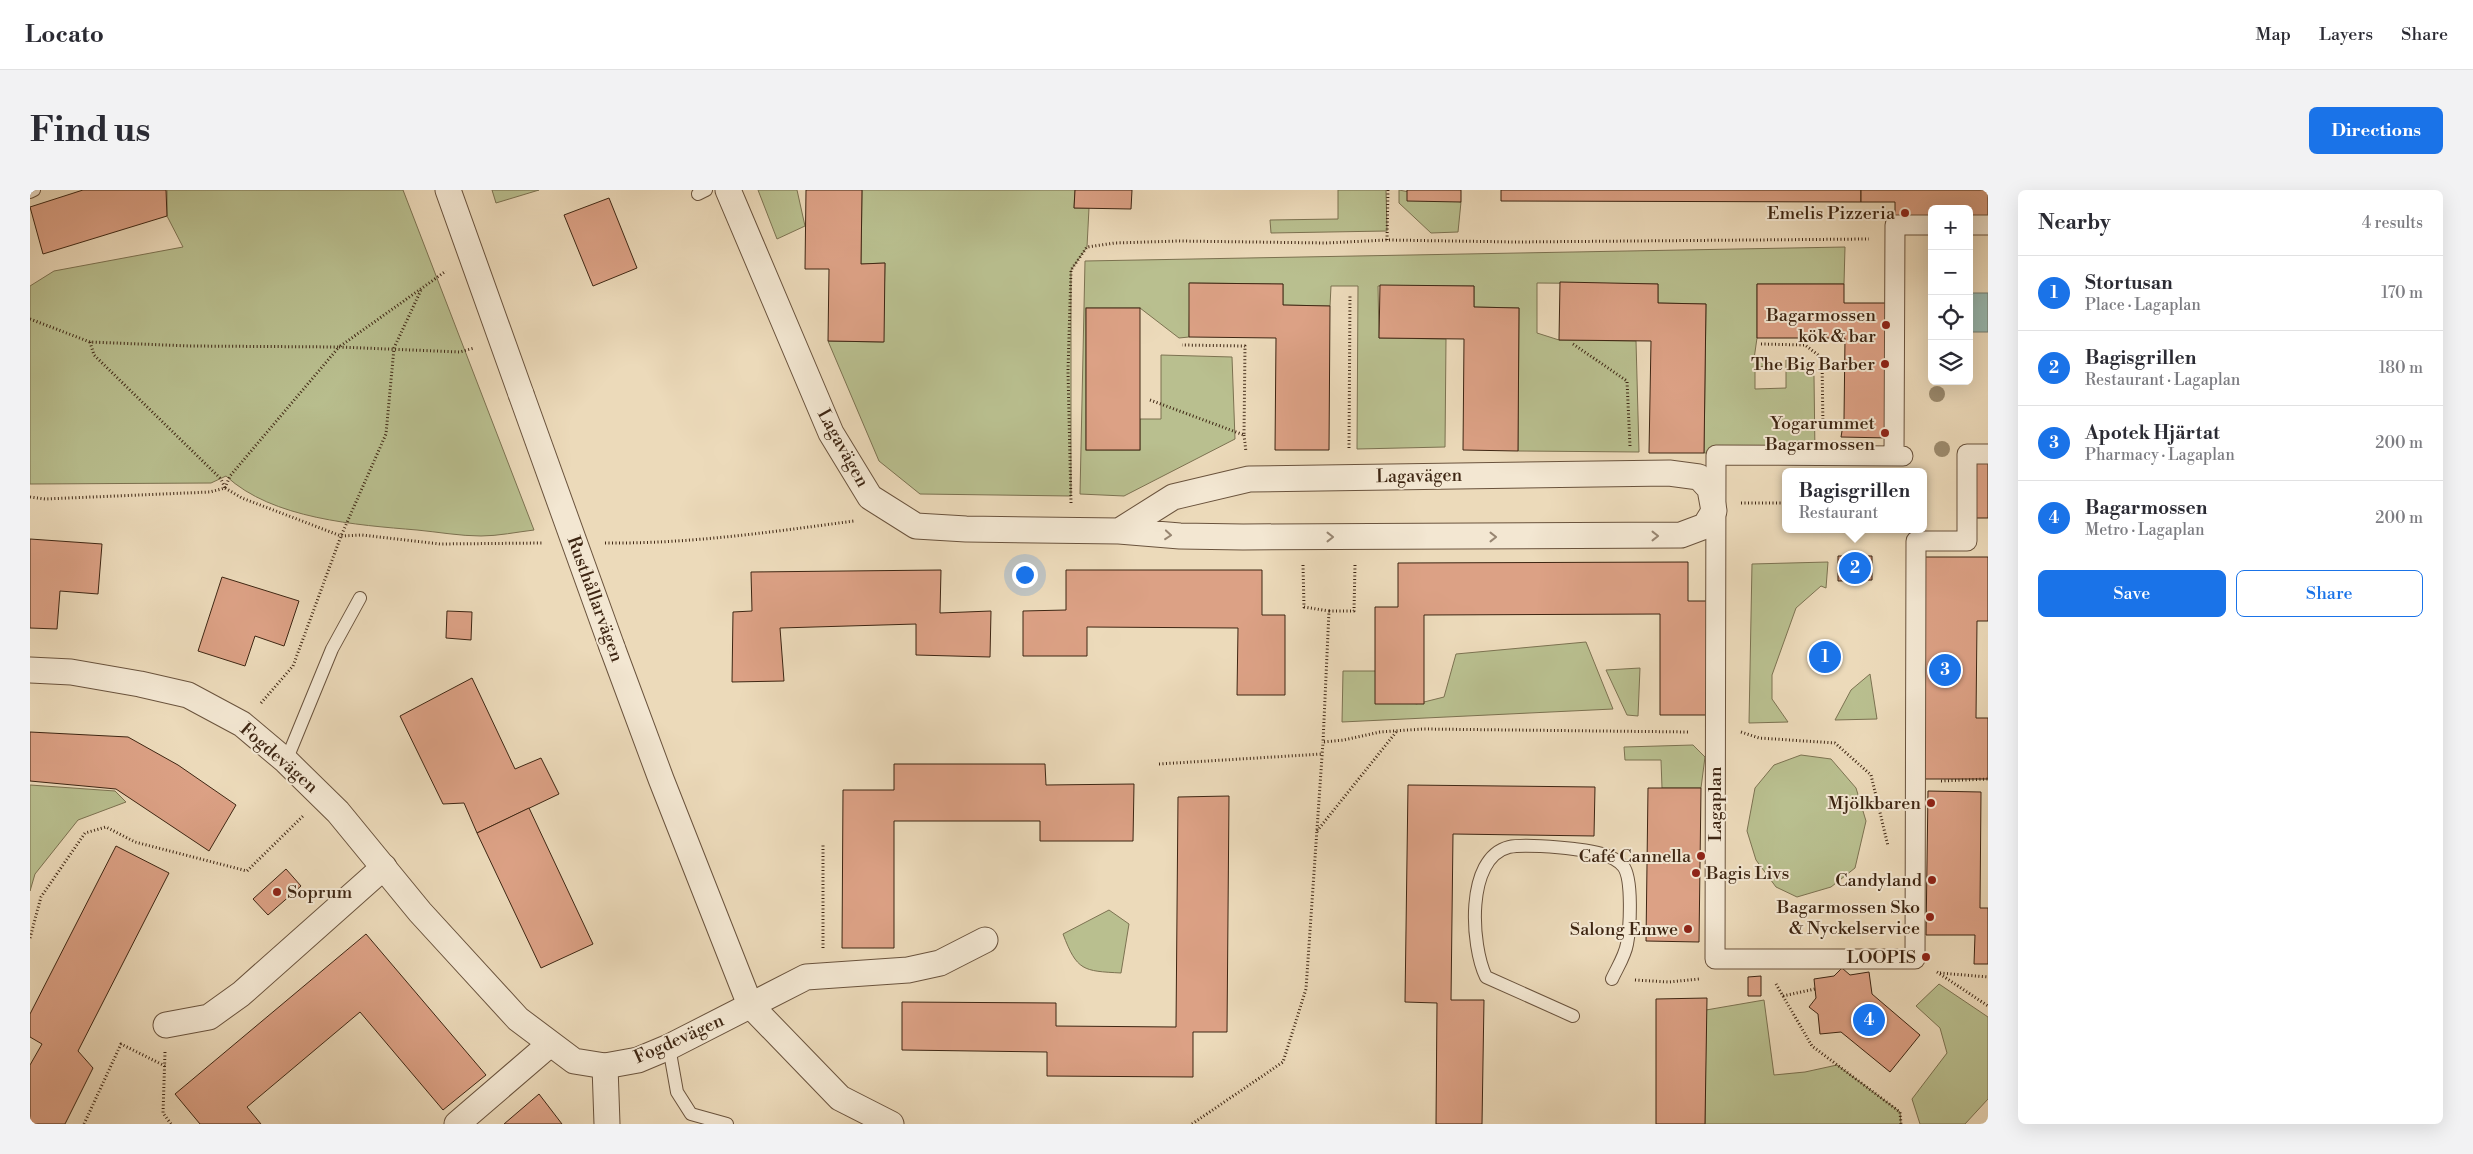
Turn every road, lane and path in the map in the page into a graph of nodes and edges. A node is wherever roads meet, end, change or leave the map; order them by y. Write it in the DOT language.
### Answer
graph roads {
  1 [pos="34,190"];
  2 [pos="448,190"];
  3 [pos="728,190"];
  4 [pos="1388,190"];
  5 [pos="30,192"];
  6 [pos="1928,225"];
  7 [pos="1973,225"];
  8 [pos="1988,225"];
  9 [pos="1895,239"];
  10 [pos="1387,240"];
  11 [pos="474,261"];
  12 [pos="421,290"];
  13 [pos="1350,295"];
  14 [pos="30,319"];
  15 [pos="501,338"];
  16 [pos="90,342"];
  17 [pos="1573,344"];
  18 [pos="1762,344"];
  19 [pos="1182,346"];
  20 [pos="339,348"];
  21 [pos="394,348"];
  22 [pos="1150,400"];
  23 [pos="1237,452"];
  24 [pos="1256,452"];
  25 [pos="1988,454"];
  26 [pos="1824,455"];
  27 [pos="1632,474"];
  28 [pos="1348,476"];
  29 [pos="225,488"];
  30 [pos="30,497"];
  31 [pos="870,497"];
  32 [pos="1062,501"];
  33 [pos="1071,501"];
  34 [pos="1080,501"];
  35 [pos="1782,502"];
  36 [pos="1716,504"];
  37 [pos="1071,530"];
  38 [pos="1119,531"];
  39 [pos="341,536"];
  40 [pos="1303,537"];
  41 [pos="1356,537"];
  42 [pos="552,543"];
  43 [pos="600,543"];
  44 [pos="360,598"];
  45 [pos="1329,611"];
  46 [pos="30,670"];
  47 [pos="242,724"];
  48 [pos="1739,729"];
  49 [pos="1398,731"];
  50 [pos="1716,732"];
  51 [pos="1323,742"];
  52 [pos="1322,754"];
  53 [pos="286,761"];
  54 [pos="1159,764"];
  55 [pos="1988,779"];
  56 [pos="1915,782"];
  57 [pos="323,797"];
  58 [pos="1316,832"];
  59 [pos="824,845"];
  60 [pos="1889,852"];
  61 [pos="384,867"];
  62 [pos="30,938"];
  63 [pos="985,940"];
  64 [pos="1762,959"];
  65 [pos="1915,959"];
  66 [pos="1939,973"];
  67 [pos="823,976"];
  68 [pos="1988,977"];
  69 [pos="1708,978"];
  70 [pos="1612,979"];
  71 [pos="1815,989"];
  72 [pos="1783,996"];
  73 [pos="750,1005"];
  74 [pos="1988,1006"];
  75 [pos="1573,1016"];
  76 [pos="166,1025"];
  77 [pos="550,1044"];
  78 [pos="669,1047"];
  79 [pos="165,1066"];
  80 [pos="605,1066"];
  81 [pos="84,1124"];
  82 [pos="171,1124"];
  83 [pos="457,1124"];
  84 [pos="607,1124"];
  85 [pos="727,1124"];
  86 [pos="891,1124"];
  87 [pos="1192,1124"];
  88 [pos="1901,1124"];
  1 -- 5 [label="lane"];
  2 -- 11 [label="street, Rusthållarvägen"];
  3 -- 31 [label="street, Lagavägen"];
  4 -- 10 [label="path"];
  6 -- 9 [label="street"];
  7 -- 8 [label="street"];
  9 -- 10 [label="path"];
  9 -- 26 [label="street, Lagaplan"];
  10 -- 33 [label="path"];
  11 -- 12 [label="path"];
  11 -- 15 [label="street, Rusthållarvägen"];
  12 -- 20 [label="path"];
  12 -- 21 [label="path"];
  13 -- 28 [label="path"];
  14 -- 16 [label="path"];
  15 -- 21 [label="path"];
  15 -- 73 [label="street, Rusthållarvägen, bridge"];
  16 -- 20 [label="path"];
  16 -- 29 [label="path"];
  17 -- 27 [label="path"];
  18 -- 26 [label="path"];
  19 -- 22 [label="path"];
  20 -- 21 [label="path"];
  20 -- 29 [label="path"];
  21 -- 39 [label="path"];
  23 -- 24 [label="path"];
  25 -- 56 [label="street"];
  26 -- 36 [label="street, Lagaplan"];
  27 -- 28 [label="street, Lagavägen"];
  41 -- 27 [label="street, Lagavägen, one-way"];
  28 -- 38 [label="street, Lagavägen"];
  29 -- 30 [label="path"];
  29 -- 39 [label="path"];
  31 -- 37 [label="street, Lagavägen"];
  31 -- 43 [label="path"];
  32 -- 33 [label="path"];
  33 -- 34 [label="path"];
  33 -- 37 [label="path"];
  35 -- 36 [label="path"];
  36 -- 50 [label="street, Lagaplan"];
  37 -- 38 [label="street, Lagavägen"];
  38 -- 40 [label="street, Lagavägen, one-way"];
  39 -- 42 [label="path"];
  39 -- 47 [label="path"];
  40 -- 41 [label="street, Lagavägen, one-way"];
  40 -- 45 [label="path"];
  41 -- 45 [label="path"];
  44 -- 53 [label="lane"];
  45 -- 51 [label="path"];
  46 -- 47 [label="street, Fogdevägen"];
  47 -- 53 [label="street, Fogdevägen"];
  48 -- 60 [label="path"];
  49 -- 50 [label="path"];
  49 -- 51 [label="path"];
  49 -- 58 [label="path"];
  50 -- 64 [label="street, Lagaplan"];
  51 -- 52 [label="path"];
  52 -- 54 [label="path"];
  52 -- 58 [label="path"];
  53 -- 57 [label="street, Fogdevägen"];
  55 -- 56 [label="path"];
  56 -- 65 [label="street"];
  57 -- 61 [label="street, Fogdevägen"];
  57 -- 62 [label="path"];
  58 -- 87 [label="path"];
  59 -- 67 [label="path"];
  61 -- 76 [label="street"];
  61 -- 77 [label="street, Fogdevägen"];
  63 -- 67 [label="street"];
  64 -- 65 [label="street, Lagaplan"];
  64 -- 72 [label="path"];
  65 -- 66 [label="path"];
  66 -- 68 [label="path"];
  66 -- 74 [label="path"];
  67 -- 73 [label="street"];
  69 -- 70 [label="path"];
  70 -- 75 [label="lane"];
  71 -- 72 [label="path"];
  72 -- 88 [label="path"];
  73 -- 78 [label="street, Fogdevägen"];
  73 -- 86 [label="street, Rusthållarvägen"];
  76 -- 79 [label="path"];
  77 -- 80 [label="street, Fogdevägen"];
  77 -- 83 [label="street"];
  78 -- 80 [label="street, Fogdevägen"];
  78 -- 85 [label="lane"];
  79 -- 81 [label="path"];
  79 -- 82 [label="path"];
  80 -- 84 [label="street"];
}
